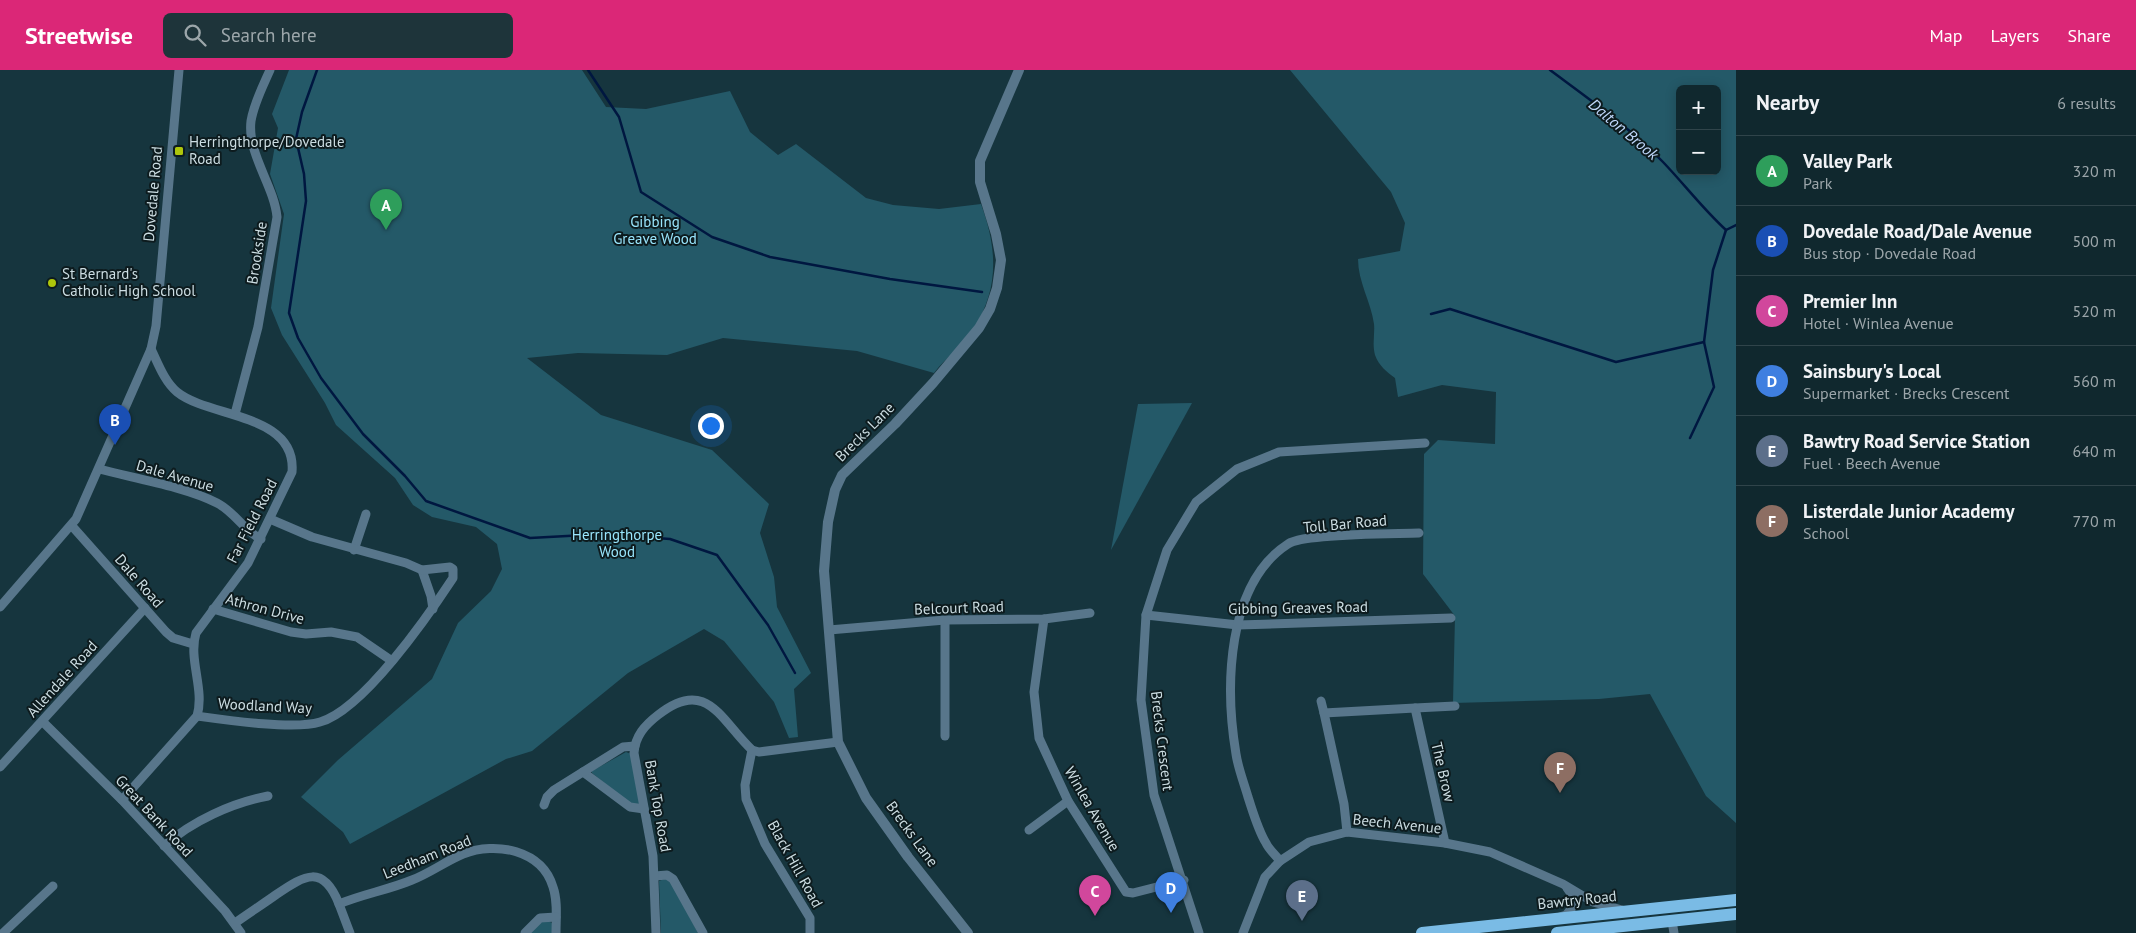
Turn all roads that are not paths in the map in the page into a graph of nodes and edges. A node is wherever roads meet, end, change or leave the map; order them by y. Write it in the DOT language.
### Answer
graph roads {
  1 [pos="179,70"];
  2 [pos="270,70"];
  3 [pos="1018,70"];
  4 [pos="151,349"];
  5 [pos="235,414"];
  6 [pos="1425,443"];
  7 [pos="99,469"];
  8 [pos="366,514"];
  9 [pos="270,519"];
  10 [pos="72,526"];
  11 [pos="1419,533"];
  12 [pos="261,538"];
  13 [pos="354,550"];
  14 [pos="422,570"];
  15 [pos="0,606"];
  16 [pos="145,608"];
  17 [pos="433,608"];
  18 [pos="214,609"];
  19 [pos="1090,613"];
  20 [pos="1146,615"];
  21 [pos="1451,618"];
  22 [pos="1044,619"];
  23 [pos="945,620"];
  24 [pos="1238,625"];
  25 [pos="829,630"];
  26 [pos="193,644"];
  27 [pos="392,660"];
  28 [pos="1321,701"];
  29 [pos="1454,706"];
  30 [pos="1415,708"];
  31 [pos="1324,713"];
  32 [pos="198,716"];
  33 [pos="43,722"];
  34 [pos="945,736"];
  35 [pos="838,742"];
  36 [pos="635,746"];
  37 [pos="752,750"];
  38 [pos="0,767"];
  39 [pos="583,772"];
  40 [pos="268,796"];
  41 [pos="122,800"];
  42 [pos="1068,801"];
  43 [pos="544,805"];
  44 [pos="644,809"];
  45 [pos="1029,830"];
  46 [pos="1347,832"];
  47 [pos="1445,843"];
  48 [pos="164,846"];
  49 [pos="1280,861"];
  50 [pos="655,876"];
  51 [pos="1184,880"];
  52 [pos="1563,884"];
  53 [pos="53,886"];
  54 [pos="1736,900"];
  55 [pos="339,904"];
  56 [pos="1625,912"];
  57 [pos="1736,914"];
  58 [pos="556,916"];
  59 [pos="1555,920"];
  60 [pos="235,923"];
  61 [pos="1673,927"];
  62 [pos="3,933"];
  63 [pos="241,933"];
  64 [pos="350,933"];
  65 [pos="525,933"];
  66 [pos="556,933"];
  67 [pos="656,933"];
  68 [pos="703,933"];
  69 [pos="810,933"];
  70 [pos="968,933"];
  71 [pos="1199,933"];
  72 [pos="1235,933"];
  73 [pos="1244,933"];
  74 [pos="1422,933"];
  75 [pos="1557,933"];
  1 -- 4 [label="street, Dovedale Road"];
  2 -- 5 [label="street, Brookside"];
  3 -- 25 [label="street, Brecks Lane"];
  4 -- 5 [label="street, Far Field Road"];
  4 -- 7 [label="street, Dovedale Road"];
  5 -- 9 [label="street, Far Field Road"];
  6 -- 20 [label="street, Brecks Crescent"];
  7 -- 10 [label="street, Dovedale Road"];
  7 -- 12 [label="street, Dale Avenue"];
  8 -- 13 [label="street"];
  9 -- 12 [label="street, Far Field Road"];
  9 -- 13 [label="street, Woodland Way"];
  10 -- 15 [label="street, Dovedale Road"];
  10 -- 16 [label="street, Dale Road"];
  11 -- 24 [label="street, Toll Bar Road"];
  12 -- 18 [label="street, Far Field Road"];
  13 -- 14 [label="street, Woodland Way"];
  14 -- 17 [label="street"];
  14 -- 17 [label="street, Woodland Way"];
  16 -- 26 [label="street, Dale Road"];
  16 -- 33 [label="street, Allendale Road"];
  17 -- 27 [label="street, Woodland Way"];
  18 -- 26 [label="street, Far Field Road"];
  18 -- 27 [label="street, Athron Drive"];
  19 -- 22 [label="street, Belcourt Road"];
  20 -- 24 [label="street, Gibbing Greaves Road"];
  20 -- 51 [label="street, Brecks Crescent"];
  21 -- 24 [label="street, Gibbing Greaves Road"];
  22 -- 23 [label="street, Belcourt Road"];
  22 -- 42 [label="street, Winlea Avenue"];
  23 -- 25 [label="street, Belcourt Road"];
  23 -- 34 [label="street"];
  24 -- 49 [label="street, Toll Bar Road"];
  25 -- 35 [label="street, Brecks Lane"];
  26 -- 32 [label="street"];
  27 -- 32 [label="street, Woodland Way"];
  28 -- 31 [label="street"];
  29 -- 30 [label="street"];
  30 -- 31 [label="street"];
  30 -- 47 [label="street, The Brow"];
  31 -- 46 [label="street"];
  32 -- 41 [label="street"];
  33 -- 38 [label="street, Allendale Road"];
  33 -- 41 [label="street, Great Bank Road"];
  35 -- 37 [label="street"];
  35 -- 70 [label="street, Brecks Lane"];
  36 -- 37 [label="street, Bank Top Road"];
  36 -- 39 [label="street"];
  36 -- 44 [label="street, Bank Top Road"];
  37 -- 69 [label="street, Black Hill Road"];
  39 -- 43 [label="street"];
  39 -- 44 [label="street"];
  40 -- 48 [label="street"];
  41 -- 48 [label="street, Great Bank Road"];
  42 -- 45 [label="street"];
  42 -- 51 [label="street, Winlea Avenue"];
  44 -- 50 [label="street, Bank Top Road"];
  46 -- 47 [label="street, Beech Avenue"];
  46 -- 49 [label="street, Beech Avenue"];
  47 -- 52 [label="street, Beech Avenue"];
  48 -- 60 [label="street, Great Bank Road"];
  49 -- 73 [label="street, Beech Avenue"];
  50 -- 67 [label="street, Bank Top Road"];
  50 -- 68 [label="street, Bank Top Road"];
  51 -- 71 [label="street, Brecks Crescent"];
  52 -- 56 [label="street, Beech Avenue"];
  52 -- 59 [label="street"];
  53 -- 62 [label="street"];
  54 -- 56 [label="main road, Bawtry Road"];
  55 -- 58 [label="street, Leedham Road"];
  55 -- 60 [label="street"];
  55 -- 64 [label="street"];
  56 -- 59 [label="main road, Bawtry Road"];
  57 -- 61 [label="main road, Bawtry Road"];
  58 -- 65 [label="street"];
  58 -- 66 [label="street, Leedham Road"];
  59 -- 74 [label="main road, Bawtry Road"];
  60 -- 63 [label="street, Great Bank Road"];
  61 -- 75 [label="main road, Bawtry Road"];
  72 -- 73 [label="street"];
}
